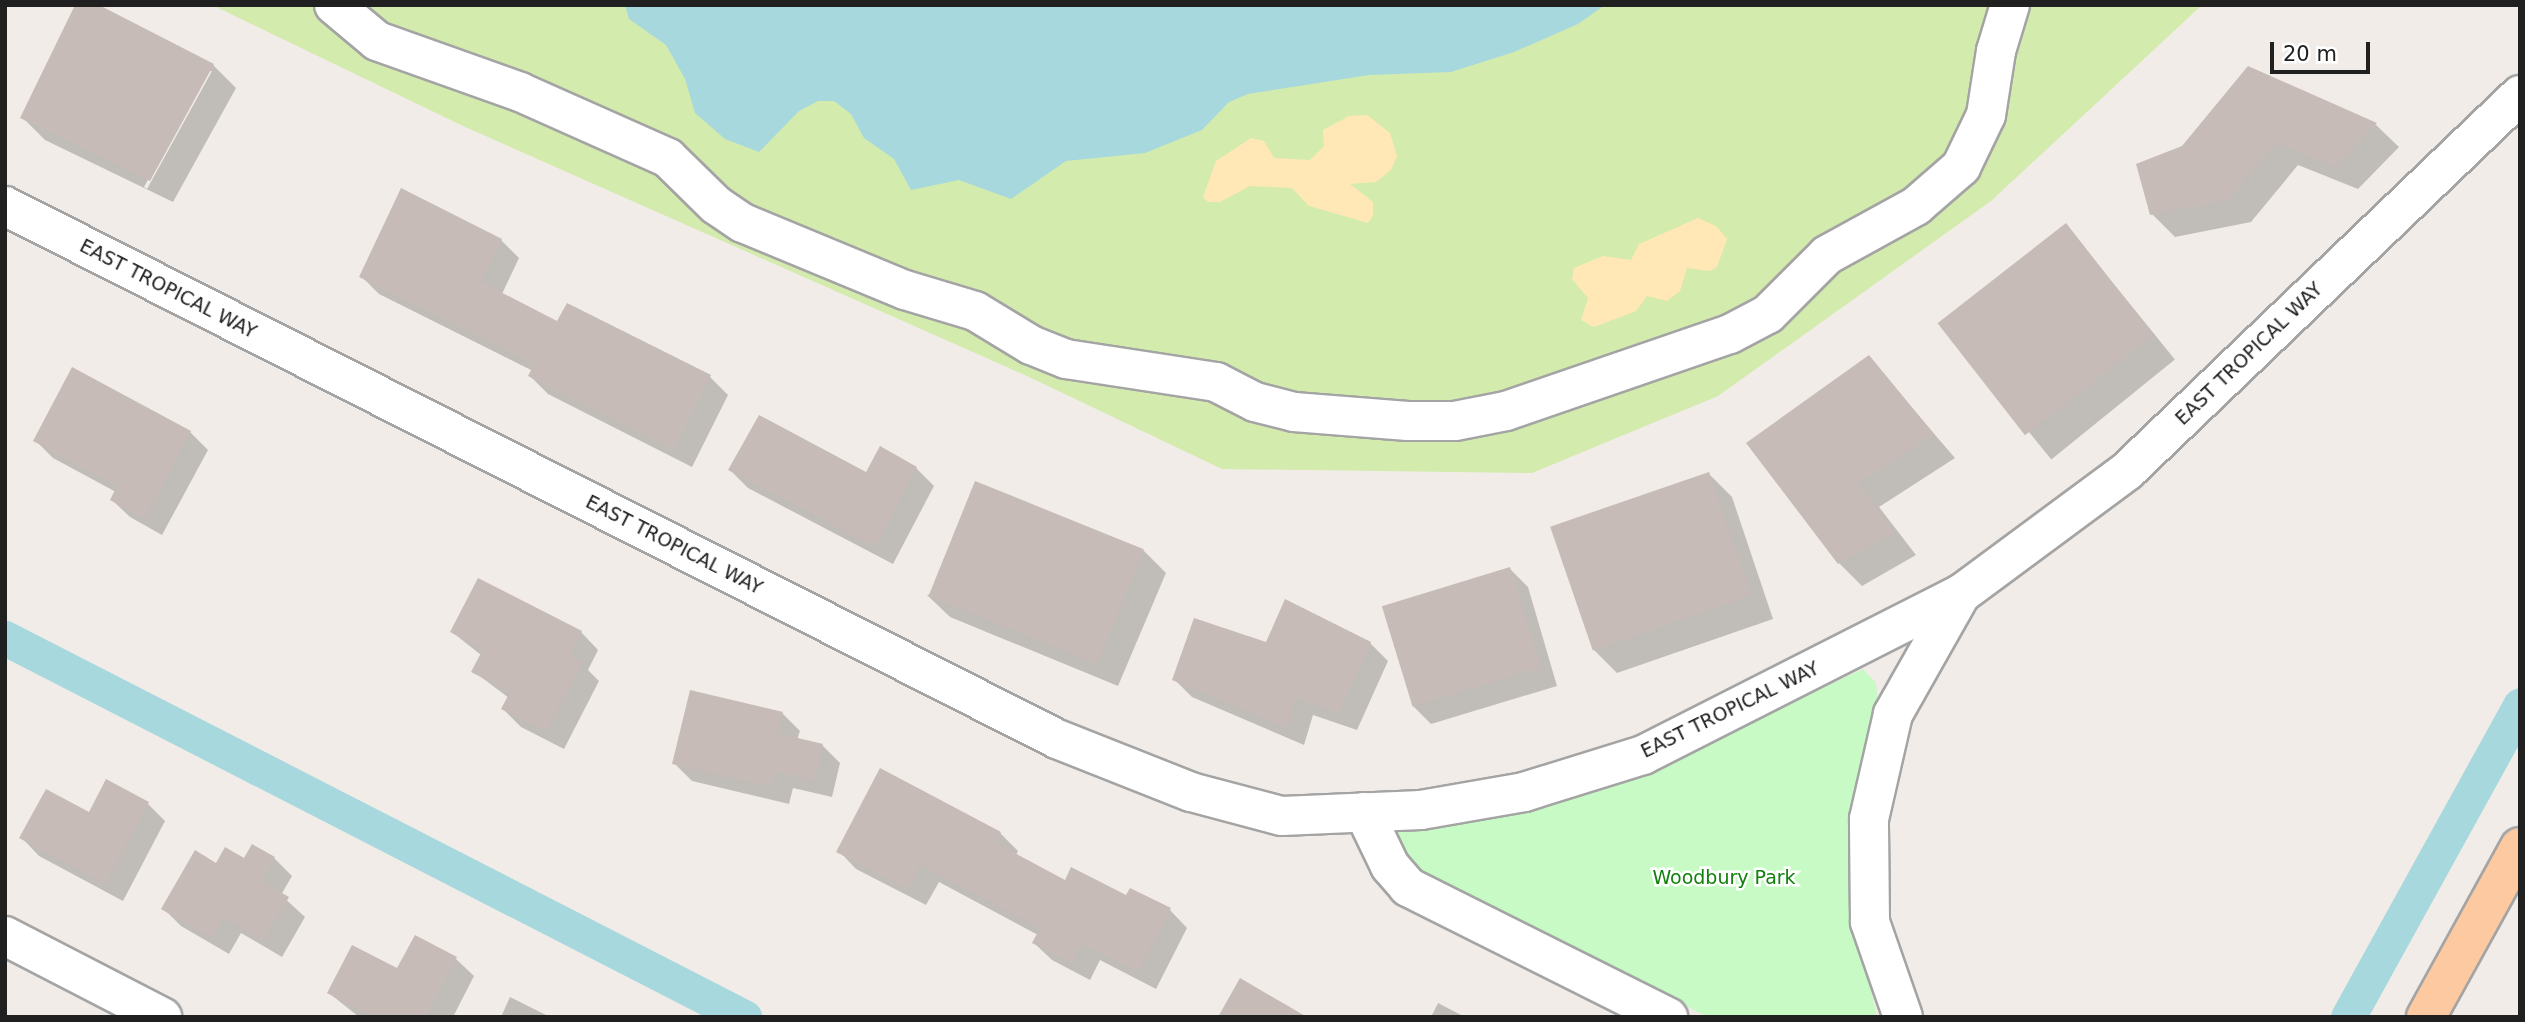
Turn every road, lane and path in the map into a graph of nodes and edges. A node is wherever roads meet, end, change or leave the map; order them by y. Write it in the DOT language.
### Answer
graph roads {
  1 [pos="334,5"];
  2 [pos="2010,5"];
  3 [pos="2520,95"];
  4 [pos="5,206"];
  5 [pos="1961,594"];
  6 [pos="1364,812"];
  7 [pos="2520,846"];
  8 [pos="5,936"];
  9 [pos="162,1017"];
  10 [pos="1668,1017"];
  11 [pos="1903,1017"];
  12 [pos="2426,1017"];
  1 -- 2 [label="street"];
  3 -- 5 [label="street, EAST TROPICAL WAY"];
  4 -- 6 [label="street, EAST TROPICAL WAY"];
  5 -- 6 [label="street, EAST TROPICAL WAY"];
  5 -- 11 [label="street, EAST TROPICAL WAY"];
  6 -- 10 [label="street"];
  7 -- 12 [label="main road"];
  8 -- 9 [label="street"];
}
